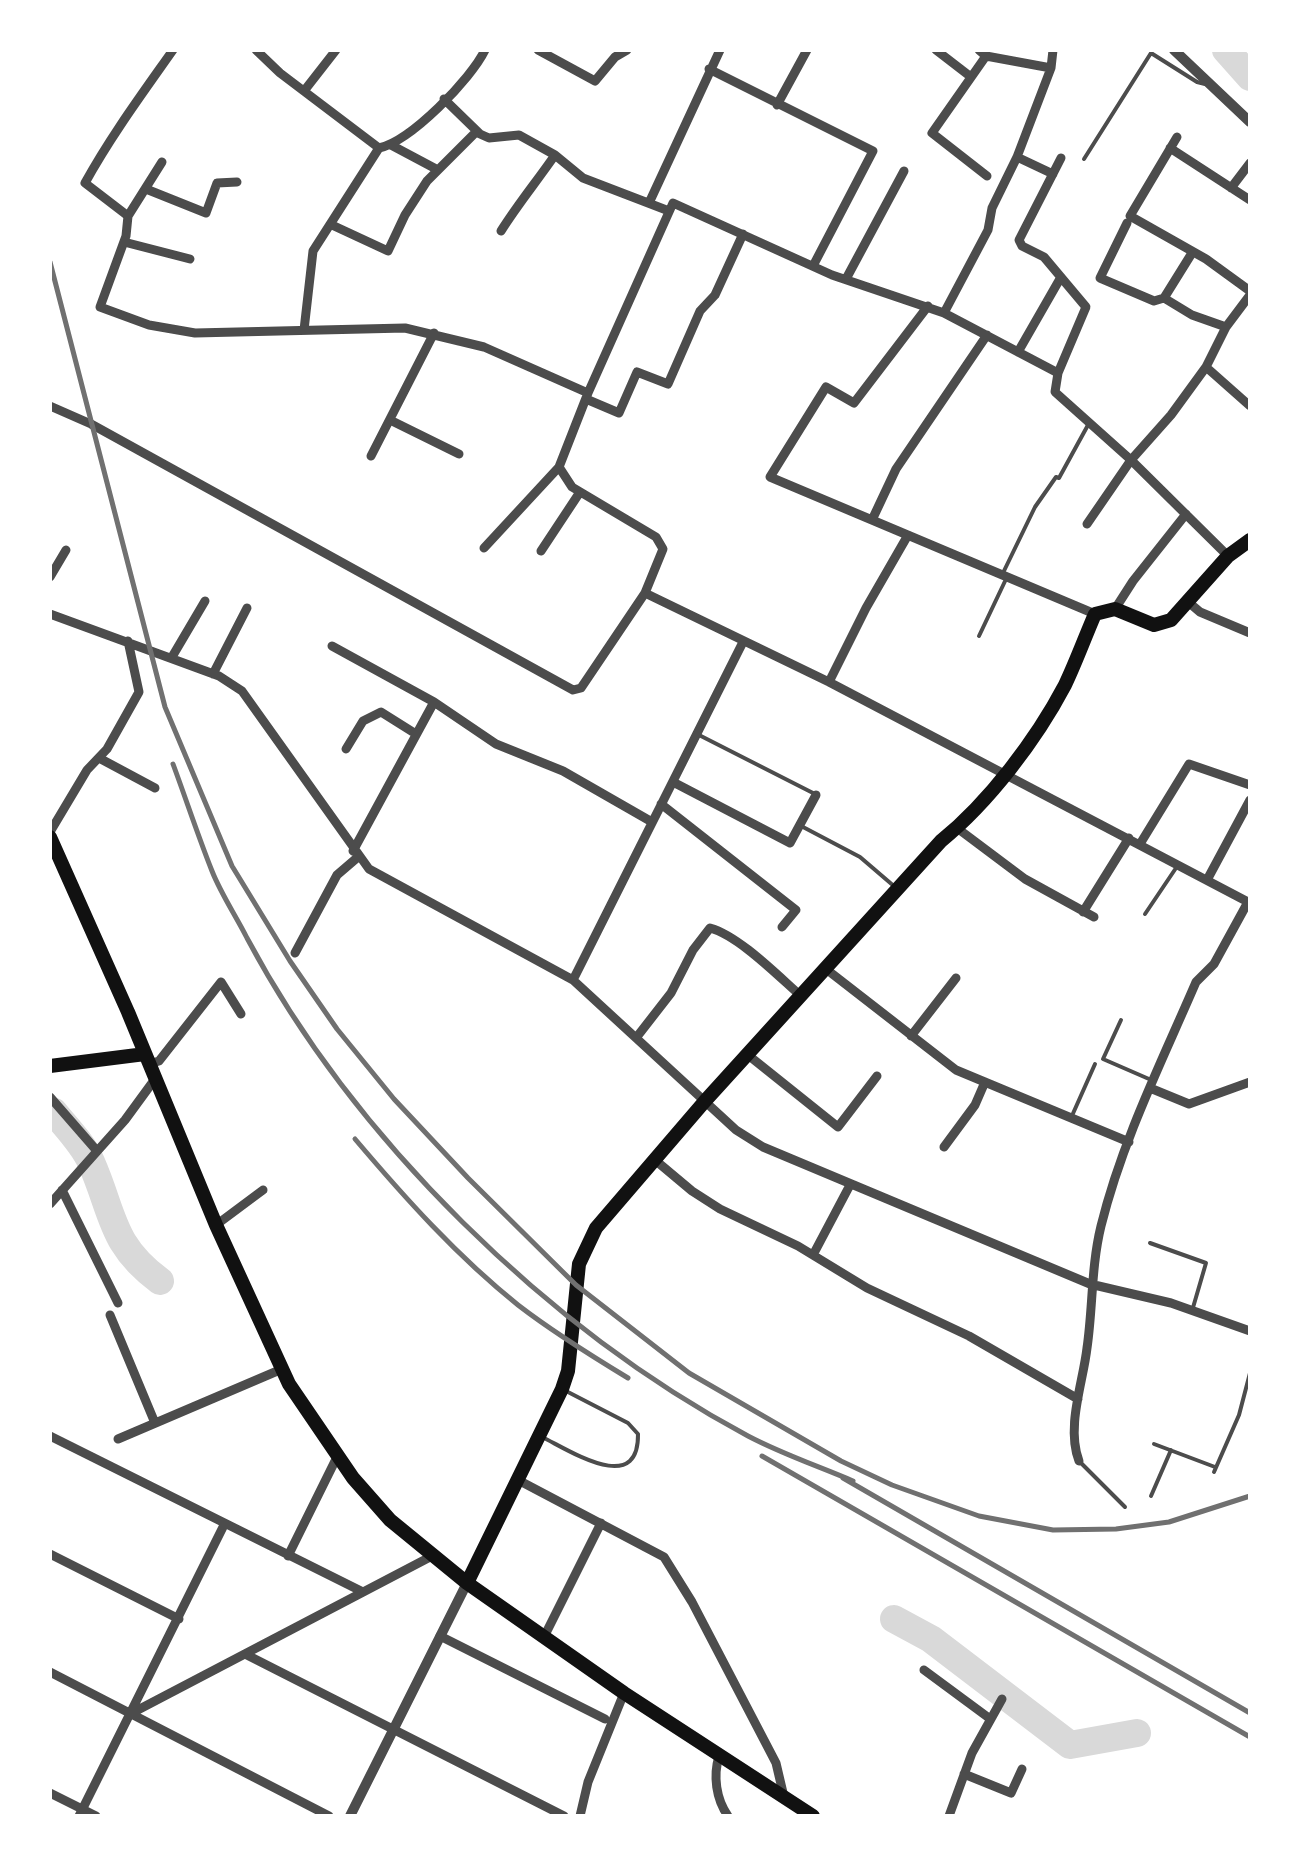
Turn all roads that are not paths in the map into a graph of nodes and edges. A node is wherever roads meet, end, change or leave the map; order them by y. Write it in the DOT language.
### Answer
graph roads {
  1 [pos="174,50"];
  2 [pos="256,50"];
  3 [pos="336,50"];
  4 [pos="486,50"];
  5 [pos="538,50"];
  6 [pos="627,50"];
  7 [pos="720,50"];
  8 [pos="808,50"];
  9 [pos="936,50"];
  10 [pos="1053,50"];
  11 [pos="1174,50"];
  12 [pos="982,53"];
  13 [pos="1050,68"];
  14 [pos="710,69"];
  15 [pos="971,78"];
  16 [pos="1214,85"];
  17 [pos="304,91"];
  18 [pos="444,99"];
  19 [pos="777,105"];
  20 [pos="1250,122"];
  21 [pos="477,131"];
  22 [pos="1177,137"];
  23 [pos="392,145"];
  24 [pos="379,148"];
  25 [pos="1170,148"];
  26 [pos="555,155"];
  27 [pos="1017,157"];
  28 [pos="1061,158"];
  29 [pos="1084,159"];
  30 [pos="162,162"];
  31 [pos="1250,163"];
  32 [pos="438,170"];
  33 [pos="904,171"];
  34 [pos="1053,174"];
  35 [pos="986,176"];
  36 [pos="237,182"];
  37 [pos="146,188"];
  38 [pos="1231,188"];
  39 [pos="1250,200"];
  40 [pos="649,204"];
  41 [pos="669,211"];
  42 [pos="128,216"];
  43 [pos="1127,223"];
  44 [pos="332,226"];
  45 [pos="501,232"];
  46 [pos="743,234"];
  47 [pos="124,242"];
  48 [pos="1192,253"];
  49 [pos="190,260"];
  50 [pos="813,266"];
  51 [pos="1060,277"];
  52 [pos="846,279"];
  53 [pos="1250,293"];
  54 [pos="1164,298"];
  55 [pos="928,306"];
  56 [pos="944,312"];
  57 [pos="1226,326"];
  58 [pos="304,330"];
  59 [pos="434,333"];
  60 [pos="986,335"];
  61 [pos="1018,352"];
  62 [pos="1206,367"];
  63 [pos="1058,373"];
  64 [pos="586,396"];
  65 [pos="50,406"];
  66 [pos="1250,406"];
  67 [pos="390,420"];
  68 [pos="1089,422"];
  69 [pos="459,454"];
  70 [pos="371,456"];
  71 [pos="1131,460"];
  72 [pos="559,467"];
  73 [pos="580,492"];
  74 [pos="1186,514"];
  75 [pos="872,520"];
  76 [pos="1087,524"];
  77 [pos="908,534"];
  78 [pos="1250,540"];
  79 [pos="484,548"];
  80 [pos="66,550"];
  81 [pos="541,551"];
  82 [pos="1228,556"];
  83 [pos="50,576"];
  84 [pos="1005,576"];
  85 [pos="646,593"];
  86 [pos="1187,601"];
  87 [pos="205,602"];
  88 [pos="246,608"];
  89 [pos="1115,609"];
  90 [pos="50,614"];
  91 [pos="1095,614"];
  92 [pos="1250,633"];
  93 [pos="978,636"];
  94 [pos="128,641"];
  95 [pos="742,642"];
  96 [pos="332,646"];
  97 [pos="172,658"];
  98 [pos="213,674"];
  99 [pos="829,682"];
  100 [pos="434,702"];
  101 [pos="416,734"];
  102 [pos="697,734"];
  103 [pos="346,749"];
  104 [pos="99,758"];
  105 [pos="1007,774"];
  106 [pos="673,782"];
  107 [pos="1250,784"];
  108 [pos="154,788"];
  109 [pos="816,795"];
  110 [pos="1250,800"];
  111 [pos="662,804"];
  112 [pos="652,822"];
  113 [pos="800,825"];
  114 [pos="957,828"];
  115 [pos="1128,838"];
  116 [pos="51,841"];
  117 [pos="1140,844"];
  118 [pos="355,854"];
  119 [pos="1178,865"];
  120 [pos="1207,880"];
  121 [pos="898,890"];
  122 [pos="1249,903"];
  123 [pos="1083,912"];
  124 [pos="1145,914"];
  125 [pos="1094,917"];
  126 [pos="782,927"];
  127 [pos="295,954"];
  128 [pos="826,969"];
  129 [pos="956,978"];
  130 [pos="573,980"];
  131 [pos="801,996"];
  132 [pos="241,1014"];
  133 [pos="1121,1020"];
  134 [pos="911,1036"];
  135 [pos="636,1038"];
  136 [pos="748,1054"];
  137 [pos="1095,1064"];
  138 [pos="50,1066"];
  139 [pos="150,1066"];
  140 [pos="877,1076"];
  141 [pos="984,1082"];
  142 [pos="1250,1082"];
  143 [pos="1152,1084"];
  144 [pos="50,1096"];
  145 [pos="705,1101"];
  146 [pos="1071,1118"];
  147 [pos="1129,1142"];
  148 [pos="944,1147"];
  149 [pos="92,1156"];
  150 [pos="655,1160"];
  151 [pos="850,1185"];
  152 [pos="62,1190"];
  153 [pos="262,1190"];
  154 [pos="50,1204"];
  155 [pos="216,1224"];
  156 [pos="1150,1243"];
  157 [pos="813,1255"];
  158 [pos="1090,1284"];
  159 [pos="118,1303"];
  160 [pos="1192,1310"];
  161 [pos="110,1315"];
  162 [pos="1250,1330"];
  163 [pos="282,1369"];
  164 [pos="1250,1373"];
  165 [pos="562,1389"];
  166 [pos="1078,1399"];
  167 [pos="155,1423"];
  168 [pos="50,1436"];
  169 [pos="539,1436"];
  170 [pos="118,1439"];
  171 [pos="1154,1444"];
  172 [pos="1171,1450"];
  173 [pos="337,1457"];
  174 [pos="1079,1462"];
  175 [pos="518,1480"];
  176 [pos="1151,1496"];
  177 [pos="1125,1506"];
  178 [pos="601,1523"];
  179 [pos="224,1525"];
  180 [pos="50,1554"];
  181 [pos="288,1556"];
  182 [pos="432,1556"];
  183 [pos="468,1583"];
  184 [pos="363,1592"];
  185 [pos="178,1618"];
  186 [pos="545,1634"];
  187 [pos="440,1636"];
  188 [pos="246,1654"];
  189 [pos="924,1670"];
  190 [pos="50,1672"];
  191 [pos="624,1694"];
  192 [pos="1002,1700"];
  193 [pos="132,1713"];
  194 [pos="989,1718"];
  195 [pos="608,1721"];
  196 [pos="394,1728"];
  197 [pos="719,1756"];
  198 [pos="1022,1769"];
  199 [pos="964,1774"];
  200 [pos="50,1792"];
  201 [pos="785,1800"];
  202 [pos="81,1813"];
  203 [pos="96,1816"];
  204 [pos="330,1816"];
  205 [pos="350,1816"];
  206 [pos="564,1816"];
  207 [pos="580,1816"];
  208 [pos="728,1816"];
  209 [pos="813,1816"];
  210 [pos="949,1816"];
  1 -- 42 [label="street"];
  2 -- 17 [label="street"];
  3 -- 17 [label="street"];
  4 -- 18 [label="street"];
  5 -- 6 [label="street"];
  7 -- 14 [label="street"];
  8 -- 19 [label="street"];
  9 -- 15 [label="street"];
  10 -- 13 [label="street"];
  11 -- 16 [label="street"];
  12 -- 13 [label="street"];
  12 -- 15 [label="street"];
  13 -- 27 [label="street"];
  14 -- 19 [label="street"];
  14 -- 40 [label="street"];
  15 -- 35 [label="street"];
  16 -- 20 [label="street"];
  16 -- 29 [label="lane"];
  17 -- 24 [label="street"];
  18 -- 21 [label="street"];
  18 -- 23 [label="street"];
  19 -- 50 [label="street"];
  21 -- 26 [label="street"];
  21 -- 32 [label="street"];
  22 -- 25 [label="street"];
  23 -- 24 [label="street"];
  23 -- 32 [label="street"];
  24 -- 44 [label="street"];
  25 -- 38 [label="street"];
  25 -- 48 [label="street"];
  26 -- 40 [label="street"];
  26 -- 45 [label="street"];
  27 -- 34 [label="street"];
  27 -- 56 [label="street"];
  28 -- 34 [label="street"];
  30 -- 37 [label="street"];
  31 -- 38 [label="street"];
  32 -- 44 [label="street"];
  33 -- 52 [label="street"];
  34 -- 51 [label="street"];
  36 -- 37 [label="street"];
  37 -- 42 [label="street"];
  38 -- 39 [label="street"];
  40 -- 41 [label="street"];
  41 -- 46 [label="street"];
  41 -- 64 [label="street"];
  42 -- 47 [label="street"];
  43 -- 54 [label="street"];
  44 -- 58 [label="street"];
  46 -- 50 [label="street"];
  46 -- 64 [label="street"];
  47 -- 49 [label="street"];
  47 -- 58 [label="street"];
  48 -- 53 [label="street"];
  48 -- 54 [label="street"];
  50 -- 52 [label="street"];
  51 -- 61 [label="street"];
  51 -- 63 [label="street"];
  52 -- 55 [label="street"];
  53 -- 57 [label="street"];
  54 -- 57 [label="street"];
  55 -- 56 [label="street"];
  55 -- 75 [label="street"];
  56 -- 60 [label="street"];
  57 -- 62 [label="street"];
  58 -- 59 [label="street"];
  59 -- 64 [label="street"];
  59 -- 67 [label="street"];
  60 -- 61 [label="street"];
  60 -- 75 [label="street"];
  61 -- 63 [label="street"];
  62 -- 66 [label="street"];
  62 -- 71 [label="street"];
  63 -- 68 [label="street"];
  64 -- 72 [label="street"];
  65 -- 85 [label="street"];
  67 -- 69 [label="street"];
  67 -- 70 [label="street"];
  68 -- 71 [label="street"];
  68 -- 84 [label="lane"];
  71 -- 74 [label="street"];
  71 -- 76 [label="street"];
  72 -- 73 [label="street"];
  72 -- 79 [label="street"];
  73 -- 81 [label="street"];
  73 -- 85 [label="street"];
  74 -- 82 [label="street"];
  74 -- 89 [label="street"];
  75 -- 77 [label="street"];
  77 -- 84 [label="street"];
  77 -- 99 [label="street"];
  78 -- 82 [label="highway"];
  80 -- 83 [label="street"];
  82 -- 86 [label="highway"];
  84 -- 91 [label="street"];
  84 -- 93 [label="lane"];
  85 -- 95 [label="street"];
  86 -- 89 [label="highway"];
  86 -- 92 [label="street"];
  87 -- 97 [label="street"];
  88 -- 98 [label="street"];
  89 -- 91 [label="highway"];
  90 -- 94 [label="street"];
  91 -- 105 [label="highway"];
  94 -- 97 [label="street"];
  94 -- 104 [label="street"];
  95 -- 99 [label="street"];
  95 -- 102 [label="street"];
  96 -- 100 [label="street"];
  97 -- 98 [label="street"];
  98 -- 118 [label="street"];
  99 -- 105 [label="street"];
  100 -- 101 [label="street"];
  100 -- 112 [label="street"];
  101 -- 103 [label="street"];
  101 -- 118 [label="street"];
  102 -- 106 [label="street"];
  102 -- 109 [label="lane"];
  104 -- 108 [label="street"];
  104 -- 116 [label="street"];
  105 -- 114 [label="highway"];
  105 -- 115 [label="street"];
  106 -- 111 [label="street"];
  106 -- 113 [label="street"];
  107 -- 117 [label="street"];
  109 -- 113 [label="street"];
  110 -- 120 [label="street"];
  111 -- 112 [label="street"];
  111 -- 126 [label="street"];
  112 -- 130 [label="street"];
  113 -- 121 [label="lane"];
  114 -- 121 [label="highway"];
  114 -- 123 [label="street"];
  115 -- 117 [label="street"];
  115 -- 123 [label="street"];
  116 -- 139 [label="highway"];
  117 -- 119 [label="street"];
  118 -- 127 [label="street"];
  118 -- 130 [label="street"];
  119 -- 120 [label="street"];
  119 -- 124 [label="lane"];
  120 -- 122 [label="street"];
  121 -- 128 [label="highway"];
  122 -- 143 [label="street"];
  123 -- 125 [label="street"];
  128 -- 131 [label="highway"];
  128 -- 134 [label="street"];
  129 -- 134 [label="street"];
  130 -- 135 [label="street"];
  131 -- 135 [label="street"];
  131 -- 136 [label="highway"];
  132 -- 139 [label="street"];
  133 -- 143 [label="lane"];
  134 -- 141 [label="street"];
  135 -- 145 [label="street"];
  136 -- 140 [label="street"];
  136 -- 145 [label="highway"];
  137 -- 146 [label="lane"];
  138 -- 139 [label="highway"];
  139 -- 149 [label="street"];
  139 -- 155 [label="highway"];
  141 -- 146 [label="street"];
  141 -- 148 [label="street"];
  142 -- 143 [label="street"];
  143 -- 147 [label="street"];
  144 -- 149 [label="street"];
  145 -- 150 [label="highway"];
  145 -- 151 [label="street"];
  146 -- 147 [label="street"];
  147 -- 158 [label="street"];
  149 -- 152 [label="street"];
  150 -- 157 [label="street"];
  150 -- 165 [label="highway"];
  151 -- 157 [label="street"];
  151 -- 158 [label="street"];
  152 -- 154 [label="street"];
  152 -- 159 [label="street"];
  153 -- 155 [label="street"];
  155 -- 163 [label="highway"];
  156 -- 160 [label="lane"];
  157 -- 166 [label="street"];
  158 -- 160 [label="street"];
  158 -- 166 [label="street"];
  160 -- 162 [label="street"];
  161 -- 167 [label="street"];
  163 -- 167 [label="street"];
  163 -- 173 [label="highway"];
  164 -- 172 [label="lane"];
  165 -- 169 [label="highway"];
  165 -- 169 [label="lane"];
  166 -- 174 [label="street"];
  167 -- 170 [label="street"];
  168 -- 179 [label="street"];
  169 -- 175 [label="highway"];
  171 -- 172 [label="lane"];
  172 -- 176 [label="lane"];
  173 -- 181 [label="street"];
  173 -- 182 [label="highway"];
  174 -- 177 [label="lane"];
  175 -- 178 [label="street"];
  175 -- 183 [label="highway"];
  178 -- 186 [label="street"];
  178 -- 201 [label="street"];
  179 -- 181 [label="street"];
  179 -- 185 [label="street"];
  180 -- 185 [label="street"];
  181 -- 184 [label="street"];
  182 -- 183 [label="highway"];
  182 -- 184 [label="street"];
  183 -- 186 [label="highway"];
  183 -- 187 [label="street"];
  184 -- 188 [label="street"];
  185 -- 193 [label="street"];
  186 -- 191 [label="highway"];
  187 -- 195 [label="street"];
  187 -- 196 [label="street"];
  188 -- 193 [label="street"];
  188 -- 196 [label="street"];
  189 -- 194 [label="street"];
  190 -- 193 [label="street"];
  191 -- 195 [label="street"];
  191 -- 197 [label="highway"];
  192 -- 194 [label="street"];
  193 -- 202 [label="street"];
  193 -- 204 [label="street"];
  194 -- 199 [label="street"];
  195 -- 207 [label="street"];
  196 -- 205 [label="street"];
  196 -- 206 [label="street"];
  197 -- 201 [label="highway"];
  197 -- 208 [label="street"];
  198 -- 199 [label="street"];
  199 -- 210 [label="street"];
  200 -- 202 [label="street"];
  201 -- 209 [label="highway"];
  202 -- 203 [label="street"];
}
